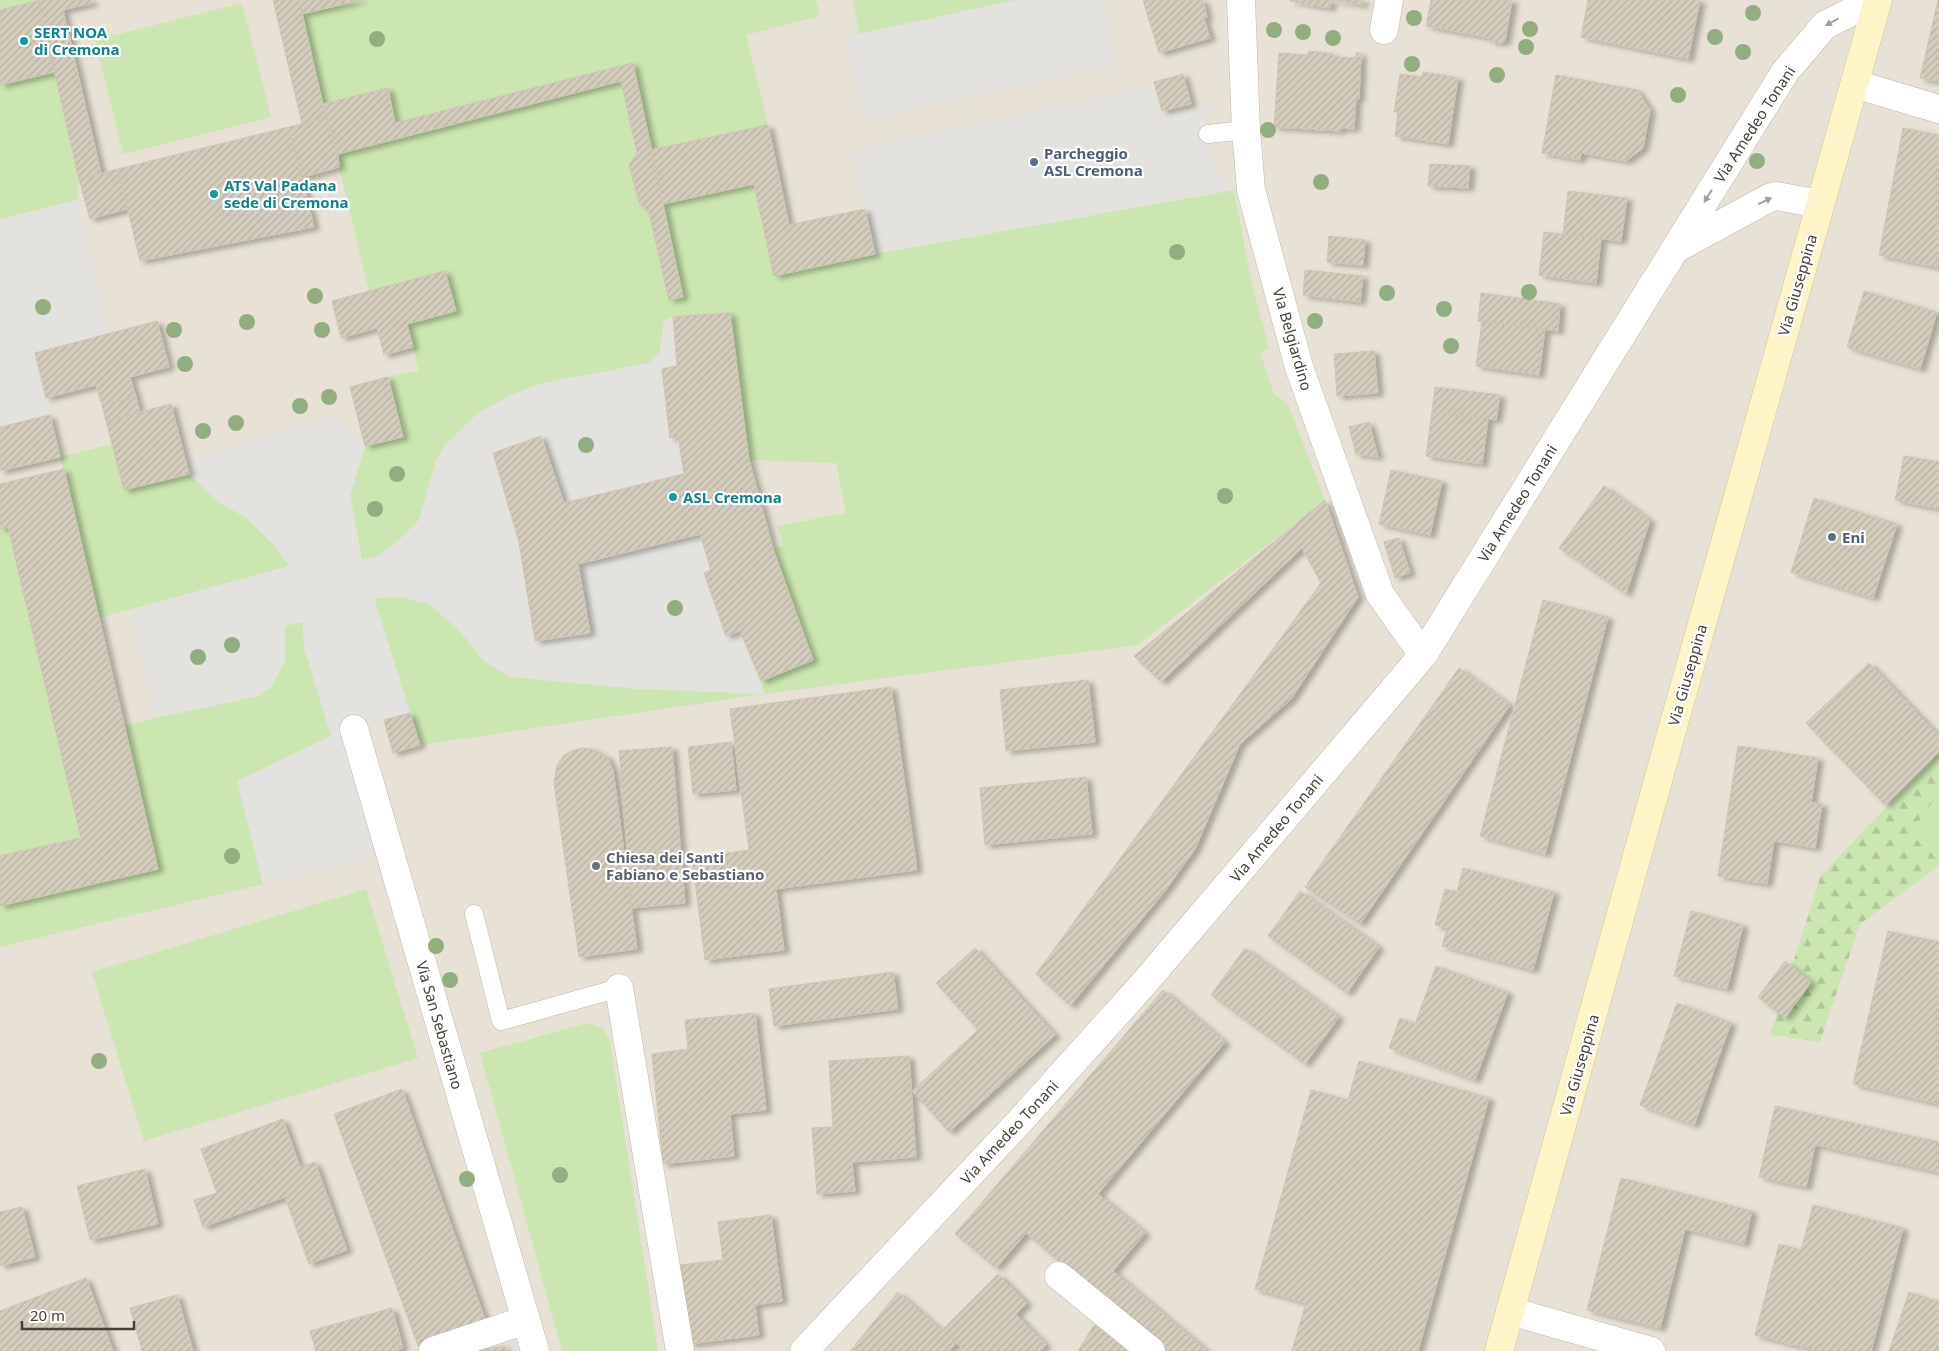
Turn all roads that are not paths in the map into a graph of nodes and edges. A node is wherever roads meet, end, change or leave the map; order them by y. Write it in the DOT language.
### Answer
graph roads {
  1 [pos="1241,0"];
  2 [pos="1389,0"];
  3 [pos="1877,0"];
  4 [pos="1384,30"];
  5 [pos="1855,84"];
  6 [pos="1939,109"];
  7 [pos="1246,130"];
  8 [pos="1208,134"];
  9 [pos="1820,204"];
  10 [pos="1675,248"];
  11 [pos="1423,655"];
  12 [pos="354,729"];
  13 [pos="474,914"];
  14 [pos="619,988"];
  15 [pos="1059,1276"];
  16 [pos="1510,1311"];
  17 [pos="526,1320"];
  18 [pos="433,1351"];
  19 [pos="535,1351"];
  20 [pos="680,1351"];
  21 [pos="804,1351"];
  22 [pos="1151,1351"];
  23 [pos="1499,1351"];
  24 [pos="1651,1351"];
  1 -- 7 [label="street, Via Belgiardino"];
  2 -- 4 [label="street"];
  3 -- 5 [label="main road, Via Giuseppina"];
  3 -- 10 [label="street, Via Amedeo Tonani, one-way"];
  5 -- 6 [label="street"];
  5 -- 9 [label="main road, Via Giuseppina"];
  7 -- 8 [label="lane"];
  7 -- 11 [label="street, Via Belgiardino"];
  10 -- 9 [label="street, one-way"];
  9 -- 16 [label="main road, Via Giuseppina"];
  10 -- 11 [label="street, Via Amedeo Tonani"];
  11 -- 21 [label="street, Via Amedeo Tonani"];
  12 -- 17 [label="street, Via San Sebastiano"];
  13 -- 14 [label="lane"];
  14 -- 20 [label="street"];
  15 -- 22 [label="street"];
  16 -- 23 [label="main road, Via Giuseppina"];
  16 -- 24 [label="street"];
  17 -- 18 [label="street"];
  17 -- 19 [label="street, Via San Sebastiano"];
}
